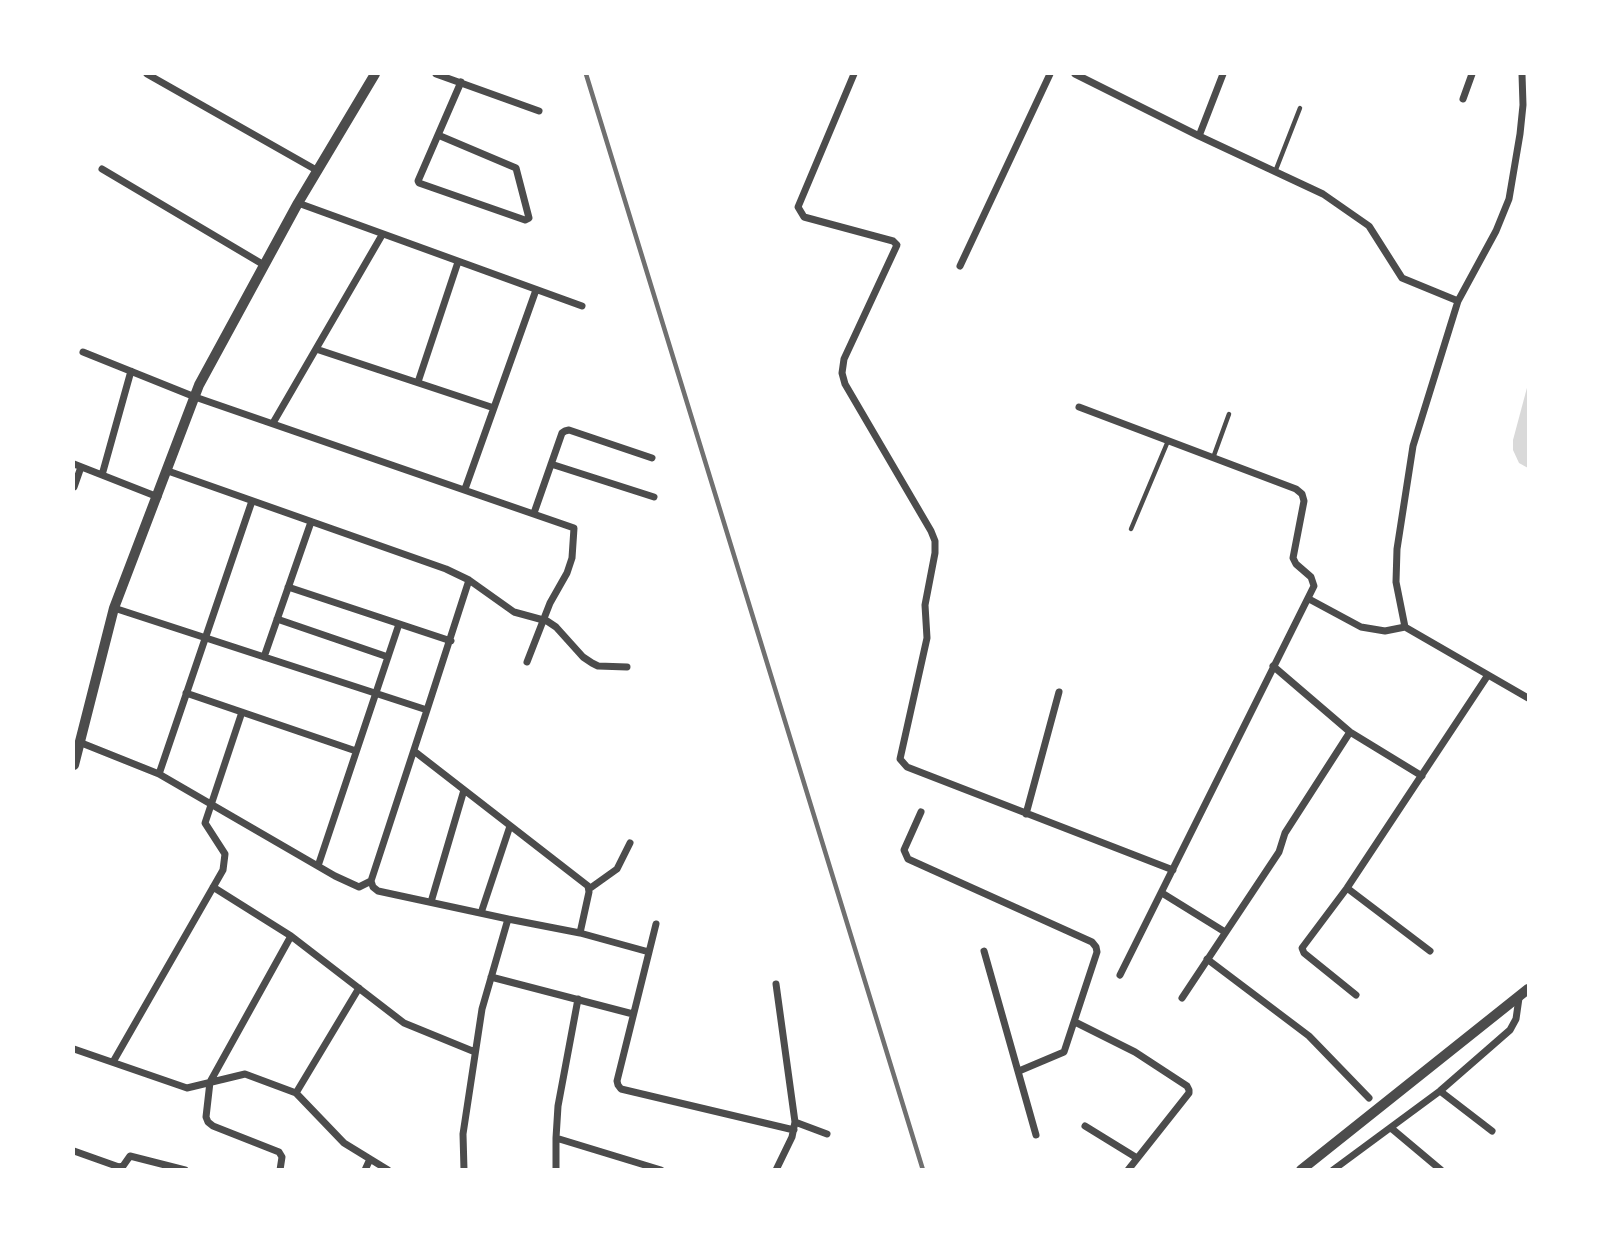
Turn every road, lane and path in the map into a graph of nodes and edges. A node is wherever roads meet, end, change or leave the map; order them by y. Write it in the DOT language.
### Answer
graph roads {
  1 [pos="147,74"];
  2 [pos="375,74"];
  3 [pos="436,74"];
  4 [pos="854,74"];
  5 [pos="1050,74"];
  6 [pos="1075,74"];
  7 [pos="1223,74"];
  8 [pos="1472,74"];
  9 [pos="1522,74"];
  10 [pos="461,82"];
  11 [pos="1463,99"];
  12 [pos="1300,108"];
  13 [pos="540,111"];
  14 [pos="438,135"];
  15 [pos="1199,136"];
  16 [pos="102,169"];
  17 [pos="318,171"];
  18 [pos="1275,172"];
  19 [pos="298,203"];
  20 [pos="382,235"];
  21 [pos="458,262"];
  22 [pos="264,265"];
  23 [pos="960,266"];
  24 [pos="536,290"];
  25 [pos="1458,301"];
  26 [pos="582,306"];
  27 [pos="316,349"];
  28 [pos="83,352"];
  29 [pos="131,371"];
  30 [pos="418,383"];
  31 [pos="195,397"];
  32 [pos="1079,407"];
  33 [pos="494,408"];
  34 [pos="1229,414"];
  35 [pos="273,423"];
  36 [pos="1168,441"];
  37 [pos="652,458"];
  38 [pos="1213,458"];
  39 [pos="551,464"];
  40 [pos="77,466"];
  41 [pos="168,471"];
  42 [pos="102,475"];
  43 [pos="74,488"];
  44 [pos="465,489"];
  45 [pos="158,497"];
  46 [pos="654,497"];
  47 [pos="252,501"];
  48 [pos="534,513"];
  49 [pos="311,522"];
  50 [pos="1130,529"];
  51 [pos="470,580"];
  52 [pos="288,587"];
  53 [pos="1310,599"];
  54 [pos="114,608"];
  55 [pos="277,619"];
  56 [pos="543,621"];
  57 [pos="399,624"];
  58 [pos="1405,627"];
  59 [pos="204,637"];
  60 [pos="451,640"];
  61 [pos="388,656"];
  62 [pos="264,657"];
  63 [pos="527,662"];
  64 [pos="1273,666"];
  65 [pos="627,667"];
  66 [pos="1488,675"];
  67 [pos="186,692"];
  68 [pos="1059,692"];
  69 [pos="375,693"];
  70 [pos="1528,698"];
  71 [pos="427,710"];
  72 [pos="242,712"];
  73 [pos="1350,732"];
  74 [pos="79,742"];
  75 [pos="356,751"];
  76 [pos="414,751"];
  77 [pos="74,765"];
  78 [pos="159,774"];
  79 [pos="1422,776"];
  80 [pos="464,790"];
  81 [pos="212,804"];
  82 [pos="921,812"];
  83 [pos="1026,814"];
  84 [pos="510,826"];
  85 [pos="630,843"];
  86 [pos="318,866"];
  87 [pos="1173,870"];
  88 [pos="371,881"];
  89 [pos="213,887"];
  90 [pos="1347,888"];
  91 [pos="589,889"];
  92 [pos="1162,893"];
  93 [pos="431,902"];
  94 [pos="481,913"];
  95 [pos="508,919"];
  96 [pos="656,924"];
  97 [pos="1225,932"];
  98 [pos="580,933"];
  99 [pos="291,936"];
  100 [pos="984,951"];
  101 [pos="1430,951"];
  102 [pos="649,952"];
  103 [pos="1207,959"];
  104 [pos="1120,975"];
  105 [pos="491,977"];
  106 [pos="776,984"];
  107 [pos="359,988"];
  108 [pos="1528,989"];
  109 [pos="1356,995"];
  110 [pos="1182,998"];
  111 [pos="1519,998"];
  112 [pos="578,999"];
  113 [pos="633,1014"];
  114 [pos="1075,1022"];
  115 [pos="74,1049"];
  116 [pos="475,1052"];
  117 [pos="113,1062"];
  118 [pos="1019,1071"];
  119 [pos="210,1082"];
  120 [pos="1440,1091"];
  121 [pos="296,1093"];
  122 [pos="1369,1098"];
  123 [pos="794,1126"];
  124 [pos="1085,1126"];
  125 [pos="1391,1128"];
  126 [pos="1492,1131"];
  127 [pos="827,1134"];
  128 [pos="1036,1135"];
  129 [pos="556,1138"];
  130 [pos="74,1151"];
  131 [pos="1137,1158"];
  132 [pos="370,1159"];
  133 [pos="632,1165"];
  134 [pos="186,1170"];
  135 [pos="281,1170"];
  136 [pos="365,1170"];
  137 [pos="388,1170"];
  138 [pos="464,1170"];
  139 [pos="556,1170"];
  140 [pos="661,1170"];
  141 [pos="776,1170"];
  142 [pos="1128,1170"];
  143 [pos="1301,1170"];
  144 [pos="1333,1170"];
  145 [pos="1441,1170"];
  1 -- 17 [label="street"];
  2 -- 17 [label="street"];
  3 -- 10 [label="street"];
  4 -- 83 [label="street"];
  5 -- 23 [label="street"];
  6 -- 15 [label="street"];
  7 -- 15 [label="street"];
  8 -- 11 [label="street"];
  9 -- 25 [label="street"];
  10 -- 13 [label="street"];
  10 -- 14 [label="street"];
  12 -- 18 [label="lane"];
  14 -- 14 [label="street"];
  15 -- 18 [label="street"];
  16 -- 22 [label="street"];
  17 -- 19 [label="street"];
  18 -- 25 [label="street"];
  19 -- 20 [label="street"];
  19 -- 22 [label="street"];
  20 -- 21 [label="street"];
  20 -- 27 [label="street"];
  21 -- 24 [label="street"];
  21 -- 30 [label="street"];
  22 -- 31 [label="street"];
  24 -- 26 [label="street"];
  24 -- 33 [label="street"];
  25 -- 58 [label="street"];
  27 -- 30 [label="street"];
  27 -- 35 [label="street"];
  28 -- 29 [label="street"];
  29 -- 31 [label="street"];
  29 -- 42 [label="street"];
  30 -- 33 [label="street"];
  31 -- 35 [label="street"];
  31 -- 41 [label="street"];
  32 -- 36 [label="street"];
  33 -- 44 [label="street"];
  34 -- 38 [label="lane"];
  35 -- 44 [label="street"];
  36 -- 38 [label="street"];
  36 -- 50 [label="lane"];
  37 -- 39 [label="street"];
  38 -- 53 [label="street"];
  39 -- 46 [label="street"];
  39 -- 48 [label="street"];
  40 -- 42 [label="street"];
  40 -- 43 [label="street"];
  41 -- 45 [label="street"];
  41 -- 47 [label="street"];
  42 -- 45 [label="street"];
  44 -- 48 [label="street"];
  45 -- 54 [label="street"];
  47 -- 49 [label="street"];
  47 -- 59 [label="street"];
  48 -- 56 [label="street"];
  49 -- 51 [label="street"];
  49 -- 52 [label="street"];
  51 -- 56 [label="street"];
  51 -- 60 [label="street"];
  52 -- 55 [label="street"];
  52 -- 57 [label="street"];
  53 -- 58 [label="street"];
  53 -- 64 [label="street"];
  54 -- 59 [label="street"];
  54 -- 74 [label="street"];
  55 -- 61 [label="street"];
  55 -- 62 [label="street"];
  56 -- 63 [label="street"];
  56 -- 65 [label="street"];
  57 -- 60 [label="street"];
  57 -- 61 [label="street"];
  58 -- 66 [label="street"];
  59 -- 62 [label="street"];
  59 -- 67 [label="street"];
  60 -- 71 [label="street"];
  61 -- 69 [label="street"];
  62 -- 69 [label="street"];
  64 -- 73 [label="street"];
  64 -- 87 [label="street"];
  66 -- 70 [label="street"];
  66 -- 79 [label="street"];
  67 -- 72 [label="street"];
  67 -- 78 [label="street"];
  68 -- 83 [label="street"];
  69 -- 71 [label="street"];
  69 -- 75 [label="street"];
  71 -- 76 [label="street"];
  72 -- 75 [label="street"];
  72 -- 81 [label="street"];
  73 -- 79 [label="street"];
  73 -- 97 [label="street"];
  74 -- 77 [label="street"];
  74 -- 78 [label="street"];
  75 -- 86 [label="street"];
  76 -- 80 [label="street"];
  76 -- 88 [label="street"];
  78 -- 81 [label="street"];
  79 -- 90 [label="street"];
  80 -- 84 [label="street"];
  80 -- 93 [label="street"];
  81 -- 86 [label="street"];
  81 -- 89 [label="street"];
  82 -- 114 [label="street"];
  83 -- 87 [label="street"];
  84 -- 91 [label="street"];
  84 -- 94 [label="street"];
  85 -- 91 [label="street"];
  86 -- 88 [label="street"];
  87 -- 92 [label="street"];
  88 -- 93 [label="street"];
  89 -- 99 [label="street"];
  89 -- 117 [label="street"];
  90 -- 101 [label="street"];
  90 -- 109 [label="street"];
  91 -- 98 [label="street"];
  92 -- 97 [label="street"];
  92 -- 104 [label="street"];
  93 -- 94 [label="street"];
  94 -- 95 [label="street"];
  95 -- 98 [label="street"];
  95 -- 105 [label="street"];
  96 -- 102 [label="street"];
  97 -- 103 [label="street"];
  98 -- 102 [label="street"];
  99 -- 107 [label="street"];
  99 -- 119 [label="street"];
  100 -- 118 [label="street"];
  102 -- 113 [label="street"];
  103 -- 110 [label="street"];
  103 -- 122 [label="street"];
  105 -- 112 [label="street"];
  105 -- 116 [label="street"];
  106 -- 123 [label="street"];
  107 -- 116 [label="street"];
  107 -- 121 [label="street"];
  108 -- 111 [label="street"];
  111 -- 120 [label="street"];
  111 -- 143 [label="street"];
  112 -- 113 [label="street"];
  112 -- 129 [label="street"];
  113 -- 123 [label="street"];
  114 -- 118 [label="street"];
  114 -- 131 [label="street"];
  115 -- 117 [label="street"];
  116 -- 138 [label="street"];
  117 -- 119 [label="street"];
  118 -- 128 [label="street"];
  119 -- 121 [label="street"];
  119 -- 135 [label="street"];
  120 -- 125 [label="street"];
  120 -- 126 [label="street"];
  121 -- 132 [label="street"];
  123 -- 127 [label="street"];
  123 -- 141 [label="street"];
  124 -- 131 [label="street"];
  125 -- 144 [label="street"];
  125 -- 145 [label="street"];
  129 -- 133 [label="street"];
  129 -- 139 [label="street"];
  130 -- 134 [label="street"];
  131 -- 142 [label="street"];
  132 -- 136 [label="street"];
  132 -- 137 [label="street"];
  133 -- 140 [label="street"];
}
